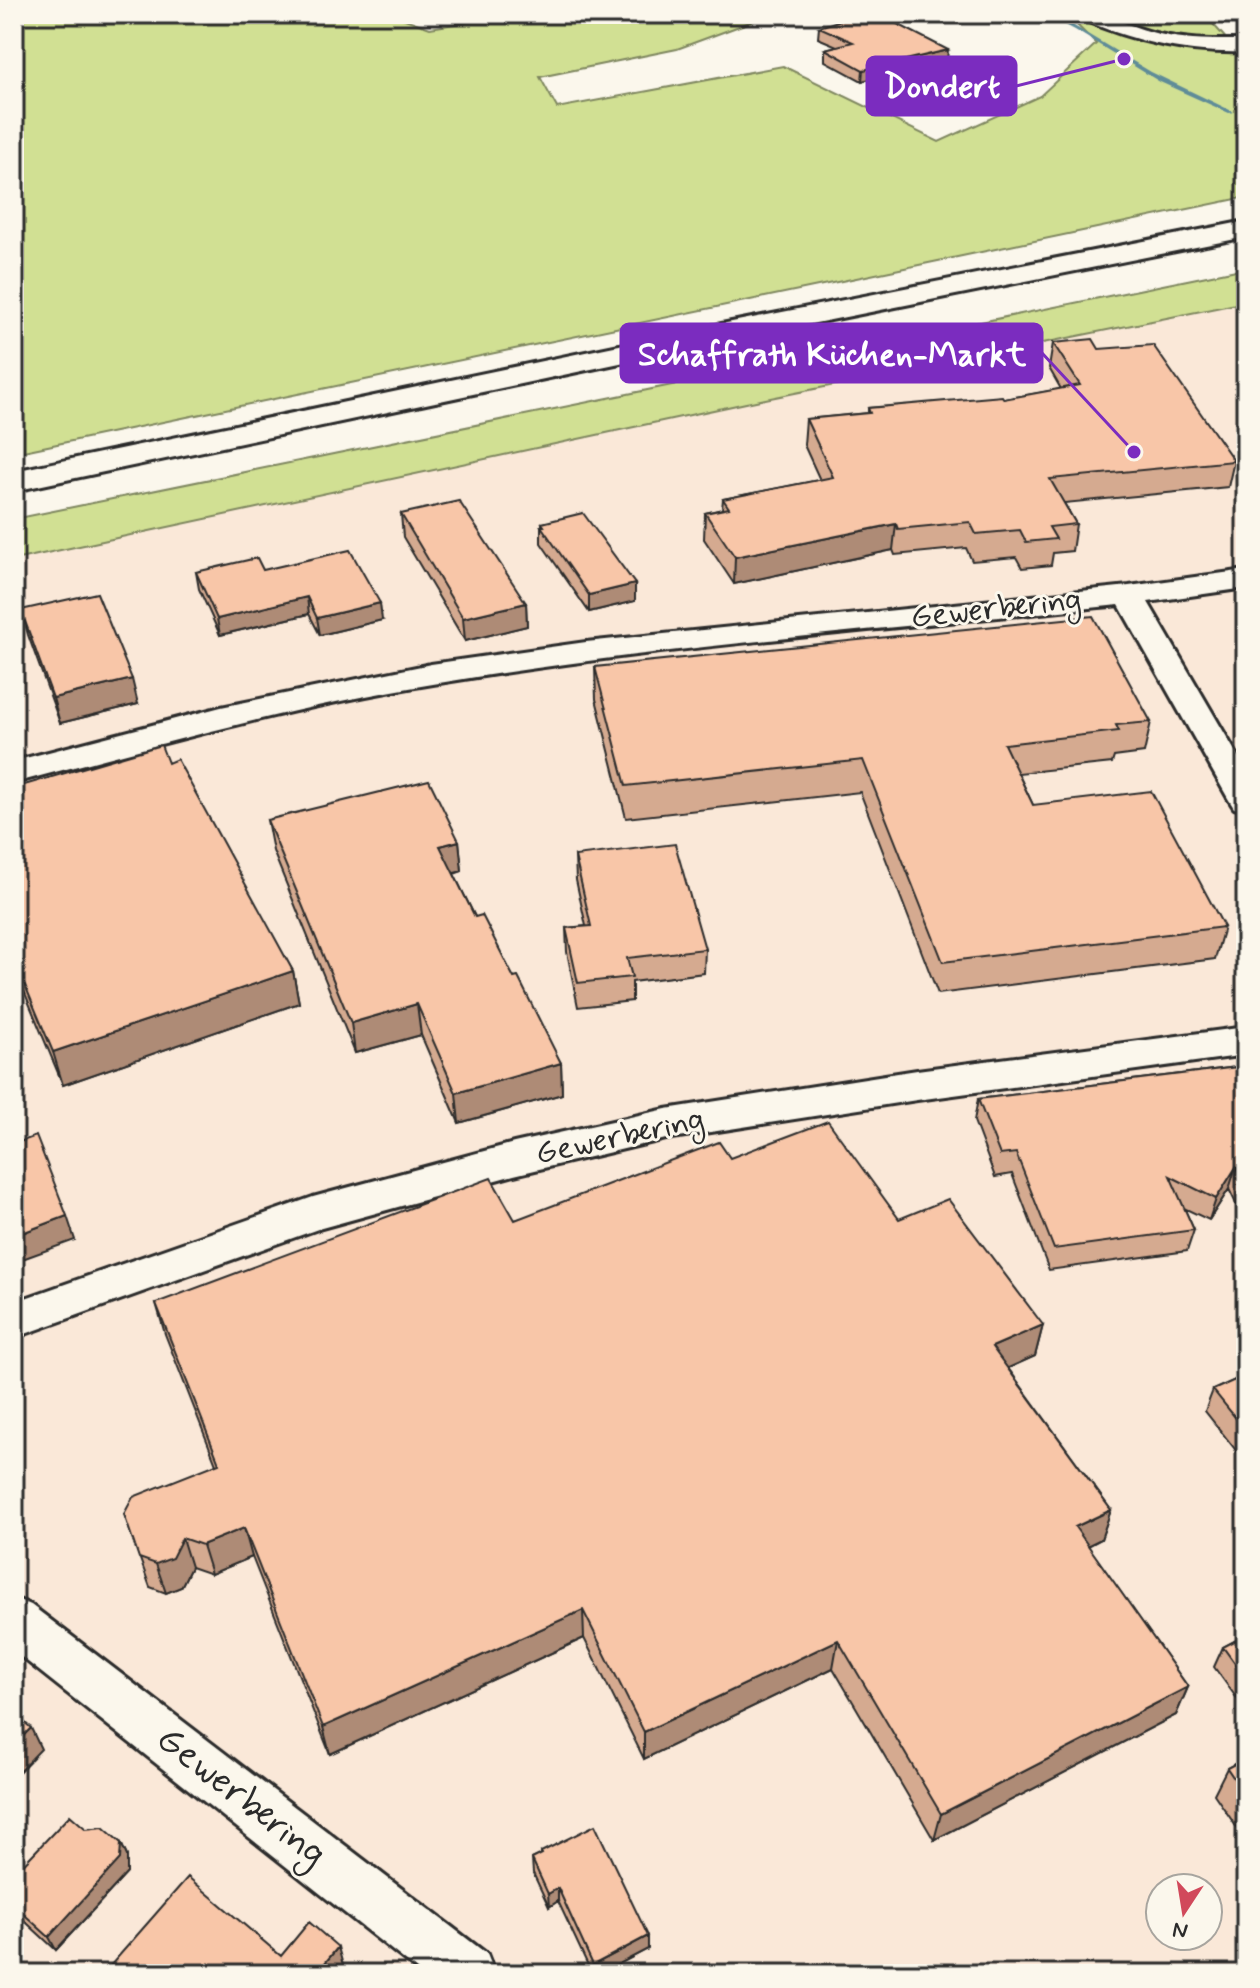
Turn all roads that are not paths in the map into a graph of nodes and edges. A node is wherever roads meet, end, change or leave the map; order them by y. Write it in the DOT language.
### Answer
graph roads {
  1 [pos="1086,14"];
  2 [pos="1246,46"];
  3 [pos="1246,229"];
  4 [pos="14,481"];
  5 [pos="1246,579"];
  6 [pos="1129,595"];
  7 [pos="14,772"];
  8 [pos="1246,800"];
  9 [pos="1246,1041"];
  10 [pos="14,1320"];
  11 [pos="14,1621"];
  12 [pos="467,1974"];
  1 -- 2 [label="street"];
  3 -- 4 [label="main road"];
  5 -- 6 [label="street, Gewerbering"];
  6 -- 7 [label="street, Gewerbering"];
  6 -- 8 [label="street, Gewerbering"];
  9 -- 10 [label="street, Gewerbering"];
  11 -- 12 [label="street, Gewerbering"];
}
